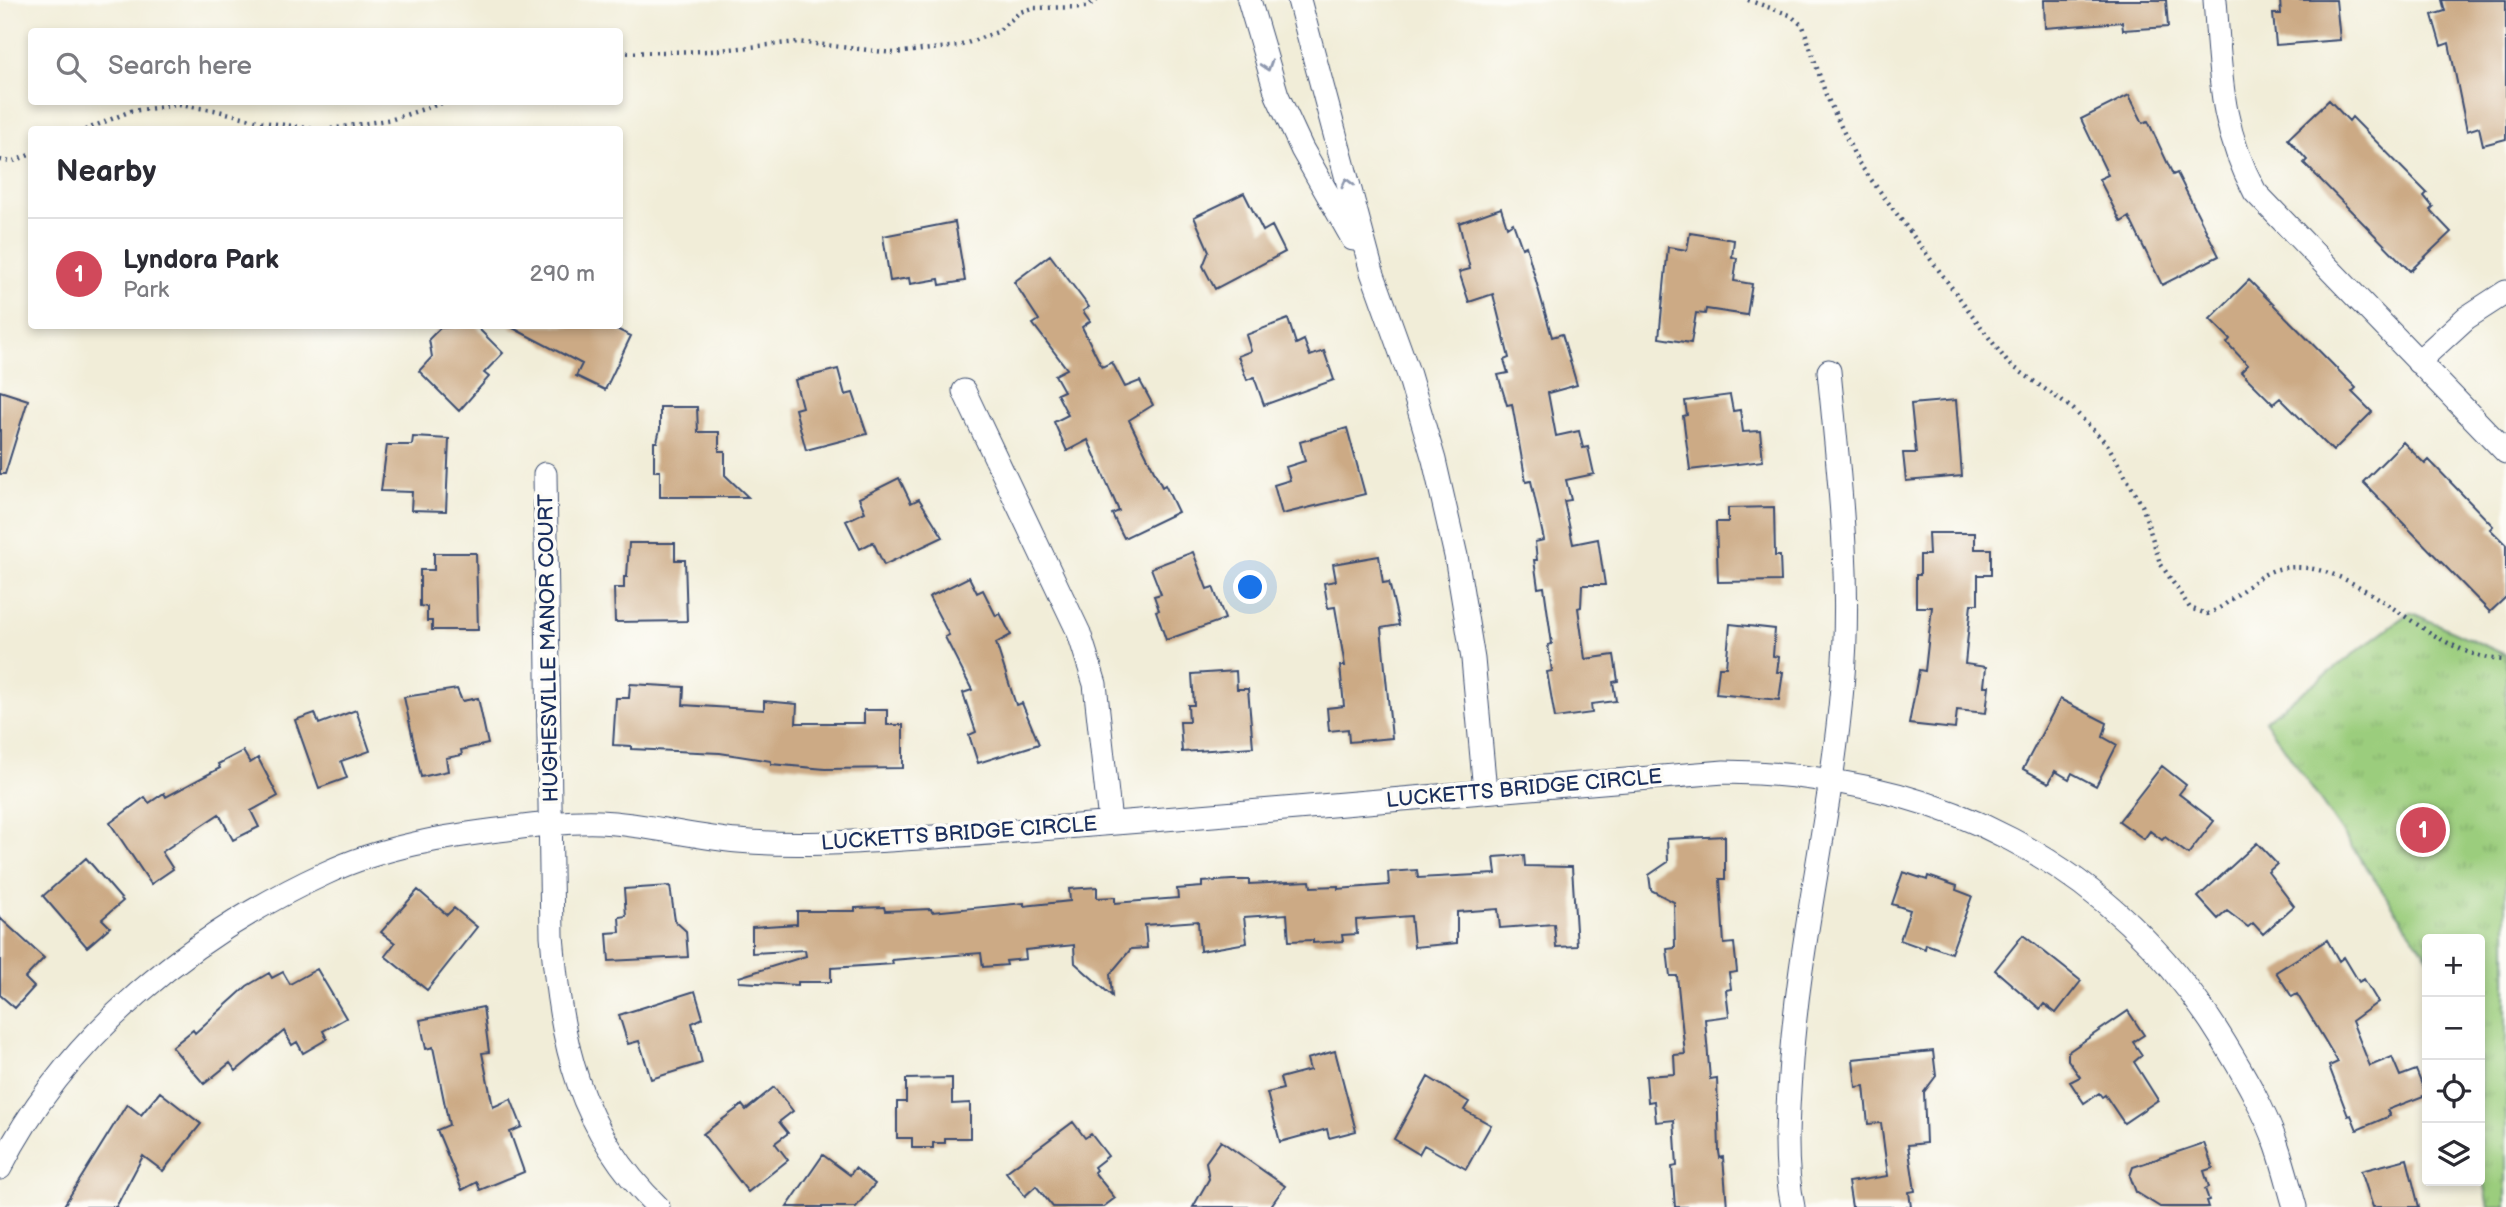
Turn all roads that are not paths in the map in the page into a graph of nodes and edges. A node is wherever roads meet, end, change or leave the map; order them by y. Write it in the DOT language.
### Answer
graph roads {
  1 [pos="1249,0"];
  2 [pos="1299,0"];
  3 [pos="2215,0"];
  4 [pos="1372,272"];
  5 [pos="2506,292"];
  6 [pos="2418,362"];
  7 [pos="1829,371"];
  8 [pos="964,391"];
  9 [pos="2506,452"];
  10 [pos="545,474"];
  11 [pos="1829,778"];
  12 [pos="1485,791"];
  13 [pos="1110,822"];
  14 [pos="550,823"];
  15 [pos="0,1168"];
  16 [pos="658,1207"];
  17 [pos="1793,1207"];
  18 [pos="2295,1207"];
  1 -- 4 [label="street, one-way"];
  4 -- 2 [label="street, one-way"];
  3 -- 6 [label="street"];
  4 -- 12 [label="street"];
  5 -- 6 [label="street"];
  6 -- 9 [label="street"];
  7 -- 11 [label="street"];
  8 -- 13 [label="street"];
  10 -- 14 [label="street, HUGHESVILLE MANOR COURT"];
  11 -- 12 [label="street, LUCKETTS BRIDGE CIRCLE"];
  11 -- 17 [label="street"];
  11 -- 18 [label="street, LUCKETTS BRIDGE CIRCLE"];
  12 -- 13 [label="street, LUCKETTS BRIDGE CIRCLE"];
  13 -- 14 [label="street, LUCKETTS BRIDGE CIRCLE"];
  14 -- 15 [label="street, LUCKETTS BRIDGE CIRCLE"];
  14 -- 16 [label="street"];
}
